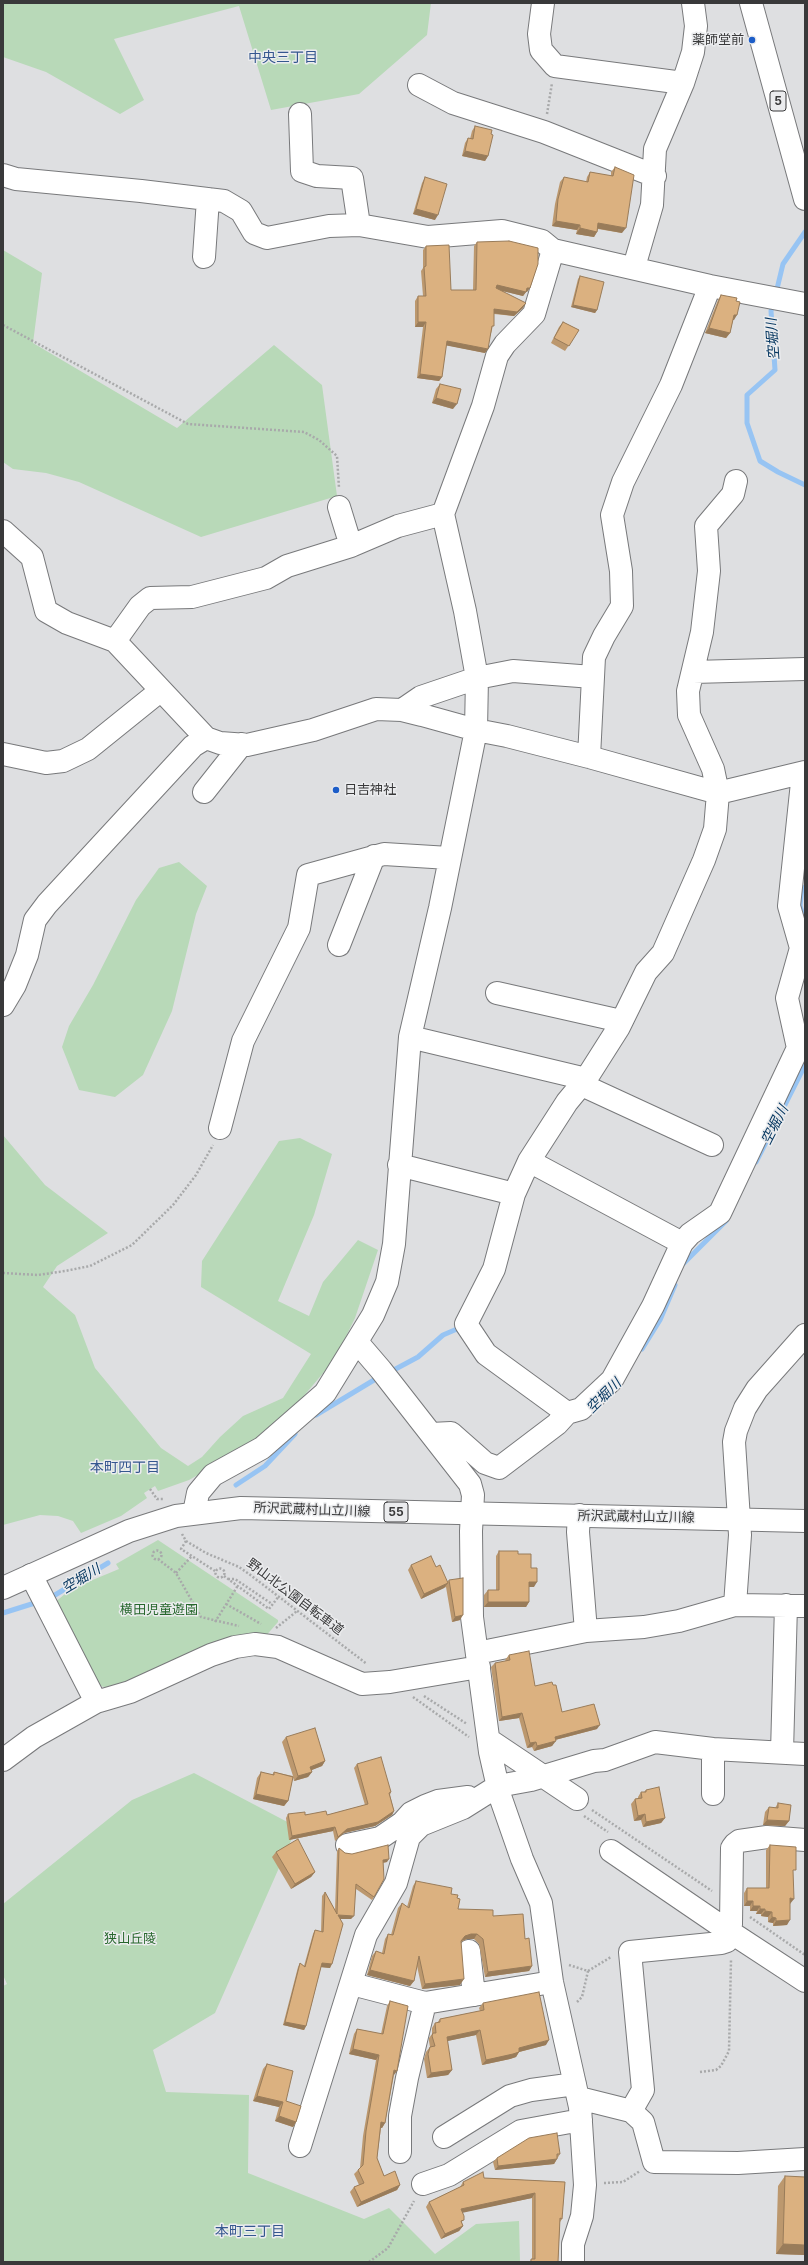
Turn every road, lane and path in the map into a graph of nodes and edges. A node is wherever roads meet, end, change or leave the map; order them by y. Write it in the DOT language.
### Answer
graph roads {
  1 [pos="543,3"];
  2 [pos="693,3"];
  3 [pos="751,3"];
  4 [pos="555,66"];
  5 [pos="684,83"];
  6 [pos="419,85"];
  7 [pos="300,114"];
  8 [pos="544,132"];
  9 [pos="3,175"];
  10 [pos="655,176"];
  11 [pos="208,199"];
  12 [pos="805,199"];
  13 [pos="359,225"];
  14 [pos="553,250"];
  15 [pos="204,257"];
  16 [pos="634,268"];
  17 [pos="710,286"];
  18 [pos="805,304"];
  19 [pos="3,325"];
  20 [pos="736,481"];
  21 [pos="339,507"];
  22 [pos="443,514"];
  23 [pos="3,531"];
  24 [pos="351,546"];
  25 [pos="115,641"];
  26 [pos="805,669"];
  27 [pos="693,672"];
  28 [pos="593,677"];
  29 [pos="477,678"];
  30 [pos="160,691"];
  31 [pos="402,710"];
  32 [pos="476,730"];
  33 [pos="206,738"];
  34 [pos="242,744"];
  35 [pos="3,754"];
  36 [pos="590,757"];
  37 [pos="804,773"];
  38 [pos="204,792"];
  39 [pos="718,792"];
  40 [pos="802,811"];
  41 [pos="374,856"];
  42 [pos="449,858"];
  43 [pos="339,945"];
  44 [pos="803,948"];
  45 [pos="497,993"];
  46 [pos="3,1004"];
  47 [pos="621,1021"];
  48 [pos="410,1037"];
  49 [pos="584,1082"];
  50 [pos="220,1128"];
  51 [pos="712,1145"];
  52 [pos="529,1161"];
  53 [pos="399,1165"];
  54 [pos="514,1194"];
  55 [pos="682,1243"];
  56 [pos="3,1273"];
  57 [pos="805,1335"];
  58 [pos="357,1342"];
  59 [pos="562,1418"];
  60 [pos="432,1434"];
  61 [pos="150,1489"];
  62 [pos="169,1500"];
  63 [pos="473,1512"];
  64 [pos="194,1513"];
  65 [pos="579,1515"];
  66 [pos="739,1518"];
  67 [pos="805,1520"];
  68 [pos="180,1529"];
  69 [pos="186,1541"];
  70 [pos="192,1556"];
  71 [pos="158,1559"];
  72 [pos="215,1572"];
  73 [pos="176,1573"];
  74 [pos="31,1575"];
  75 [pos="224,1576"];
  76 [pos="228,1579"];
  77 [pos="237,1587"];
  78 [pos="3,1588"];
  79 [pos="279,1596"];
  80 [pos="226,1604"];
  81 [pos="272,1604"];
  82 [pos="735,1605"];
  83 [pos="795,1605"];
  84 [pos="298,1611"];
  85 [pos="214,1622"];
  86 [pos="261,1624"];
  87 [pos="245,1628"];
  88 [pos="586,1632"];
  89 [pos="272,1633"];
  90 [pos="478,1660"];
  91 [pos="372,1668"];
  92 [pos="421,1694"];
  93 [pos="412,1696"];
  94 [pos="96,1702"];
  95 [pos="471,1727"];
  96 [pos="482,1740"];
  97 [pos="713,1749"];
  98 [pos="782,1752"];
  99 [pos="805,1754"];
  100 [pos="3,1760"];
  101 [pos="541,1776"];
  102 [pos="489,1791"];
  103 [pos="712,1794"];
  104 [pos="577,1800"];
  105 [pos="805,1840"];
  106 [pos="347,1845"];
  107 [pos="611,1851"];
  108 [pos="717,1894"];
  109 [pos="749,1916"];
  110 [pos="729,1936"];
  111 [pos="469,1951"];
  112 [pos="630,1952"];
  113 [pos="805,1954"];
  114 [pos="548,1959"];
  115 [pos="588,1972"];
  116 [pos="805,1981"];
  117 [pos="552,1982"];
  118 [pos="352,1984"];
  119 [pos="474,1995"];
  120 [pos="425,2003"];
  121 [pos="561,2019"];
  122 [pos="700,2072"];
  123 [pos="577,2091"];
  124 [pos="632,2111"];
  125 [pos="581,2120"];
  126 [pos="444,2137"];
  127 [pos="300,2146"];
  128 [pos="400,2152"];
  129 [pos="805,2160"];
  130 [pos="654,2162"];
  131 [pos="423,2184"];
  132 [pos="585,2185"];
  133 [pos="369,2262"];
  134 [pos="573,2262"];
  1 -- 4 [label="street"];
  2 -- 5 [label="street"];
  3 -- 12 [label="street, 5"];
  4 -- 5 [label="street"];
  4 -- 8 [label="path"];
  5 -- 10 [label="street"];
  6 -- 8 [label="street"];
  7 -- 13 [label="street"];
  8 -- 10 [label="street"];
  9 -- 11 [label="street"];
  10 -- 16 [label="street"];
  11 -- 13 [label="street"];
  11 -- 15 [label="street"];
  13 -- 14 [label="street"];
  14 -- 16 [label="street"];
  14 -- 22 [label="street"];
  16 -- 17 [label="street"];
  17 -- 18 [label="street"];
  17 -- 28 [label="street"];
  19 -- 21 [label="path"];
  20 -- 27 [label="street"];
  21 -- 24 [label="street"];
  22 -- 24 [label="street"];
  22 -- 29 [label="street"];
  23 -- 25 [label="street"];
  24 -- 25 [label="street"];
  25 -- 30 [label="street"];
  26 -- 27 [label="street"];
  27 -- 39 [label="street"];
  28 -- 29 [label="street"];
  28 -- 36 [label="street"];
  29 -- 31 [label="street"];
  29 -- 32 [label="street"];
  30 -- 33 [label="street"];
  30 -- 35 [label="street"];
  31 -- 32 [label="street"];
  31 -- 34 [label="street"];
  32 -- 36 [label="street"];
  32 -- 42 [label="street"];
  33 -- 34 [label="street"];
  33 -- 46 [label="street"];
  34 -- 38 [label="street"];
  36 -- 39 [label="street"];
  37 -- 39 [label="street"];
  37 -- 40 [label="street"];
  39 -- 47 [label="street"];
  40 -- 44 [label="street"];
  41 -- 42 [label="street"];
  41 -- 43 [label="street"];
  41 -- 50 [label="street"];
  42 -- 48 [label="street"];
  44 -- 55 [label="street"];
  45 -- 47 [label="street"];
  47 -- 49 [label="street"];
  48 -- 49 [label="street"];
  48 -- 53 [label="street"];
  49 -- 51 [label="street"];
  49 -- 52 [label="street"];
  50 -- 56 [label="path"];
  52 -- 54 [label="street"];
  52 -- 55 [label="street"];
  53 -- 54 [label="street"];
  53 -- 58 [label="street"];
  54 -- 59 [label="street"];
  55 -- 59 [label="street"];
  57 -- 66 [label="street"];
  58 -- 60 [label="street"];
  58 -- 64 [label="street"];
  59 -- 60 [label="street"];
  60 -- 63 [label="street"];
  61 -- 62 [label="path"];
  63 -- 64 [label="street, 所沢武蔵村山立川線 / 55"];
  63 -- 65 [label="street, 所沢武蔵村山立川線 / 55"];
  63 -- 90 [label="street"];
  64 -- 74 [label="street, 所沢武蔵村山立川線 / 55"];
  65 -- 66 [label="street, 所沢武蔵村山立川線 / 55"];
  65 -- 88 [label="street"];
  66 -- 67 [label="street, 所沢武蔵村山立川線 / 55"];
  66 -- 82 [label="street"];
  68 -- 69 [label="path"];
  69 -- 70 [label="path"];
  69 -- 79 [label="path, 野山北公園自転車道"];
  70 -- 72 [label="path"];
  70 -- 73 [label="path"];
  71 -- 73 [label="path"];
  72 -- 75 [label="path"];
  72 -- 75 [label="path"];
  73 -- 85 [label="path"];
  74 -- 78 [label="street, 所沢武蔵村山立川線 / 55"];
  74 -- 94 [label="street"];
  75 -- 76 [label="path"];
  76 -- 77 [label="path"];
  76 -- 81 [label="path"];
  77 -- 80 [label="path"];
  77 -- 81 [label="path"];
  79 -- 81 [label="path"];
  79 -- 84 [label="path, 野山北公園自転車道"];
  80 -- 85 [label="path"];
  80 -- 86 [label="path"];
  82 -- 83 [label="street"];
  82 -- 88 [label="street"];
  83 -- 98 [label="street"];
  84 -- 89 [label="path"];
  84 -- 91 [label="path, 野山北公園自転車道"];
  85 -- 87 [label="path"];
  88 -- 90 [label="street"];
  90 -- 94 [label="street"];
  90 -- 96 [label="street"];
  92 -- 95 [label="path"];
  93 -- 96 [label="path"];
  94 -- 100 [label="street"];
  96 -- 101 [label="street"];
  96 -- 102 [label="street"];
  97 -- 98 [label="street"];
  97 -- 101 [label="street"];
  97 -- 103 [label="street"];
  98 -- 99 [label="street"];
  101 -- 102 [label="street"];
  101 -- 104 [label="street"];
  102 -- 106 [label="street"];
  102 -- 114 [label="street"];
  102 -- 118 [label="street"];
  104 -- 108 [label="path"];
  105 -- 110 [label="street"];
  107 -- 110 [label="street"];
  109 -- 113 [label="path"];
  110 -- 112 [label="street"];
  110 -- 116 [label="street"];
  110 -- 122 [label="path"];
  111 -- 119 [label="street"];
  112 -- 115 [label="path"];
  112 -- 124 [label="street"];
  114 -- 115 [label="path"];
  114 -- 117 [label="street"];
  115 -- 121 [label="path"];
  117 -- 119 [label="street"];
  117 -- 121 [label="street"];
  118 -- 120 [label="street"];
  118 -- 127 [label="street"];
  119 -- 120 [label="street"];
  120 -- 128 [label="street"];
  121 -- 123 [label="street"];
  123 -- 124 [label="street"];
  123 -- 125 [label="street"];
  123 -- 126 [label="street"];
  124 -- 130 [label="street"];
  125 -- 131 [label="street"];
  125 -- 132 [label="street"];
  129 -- 130 [label="street"];
  130 -- 132 [label="path"];
  131 -- 133 [label="path"];
  132 -- 134 [label="street"];
}
